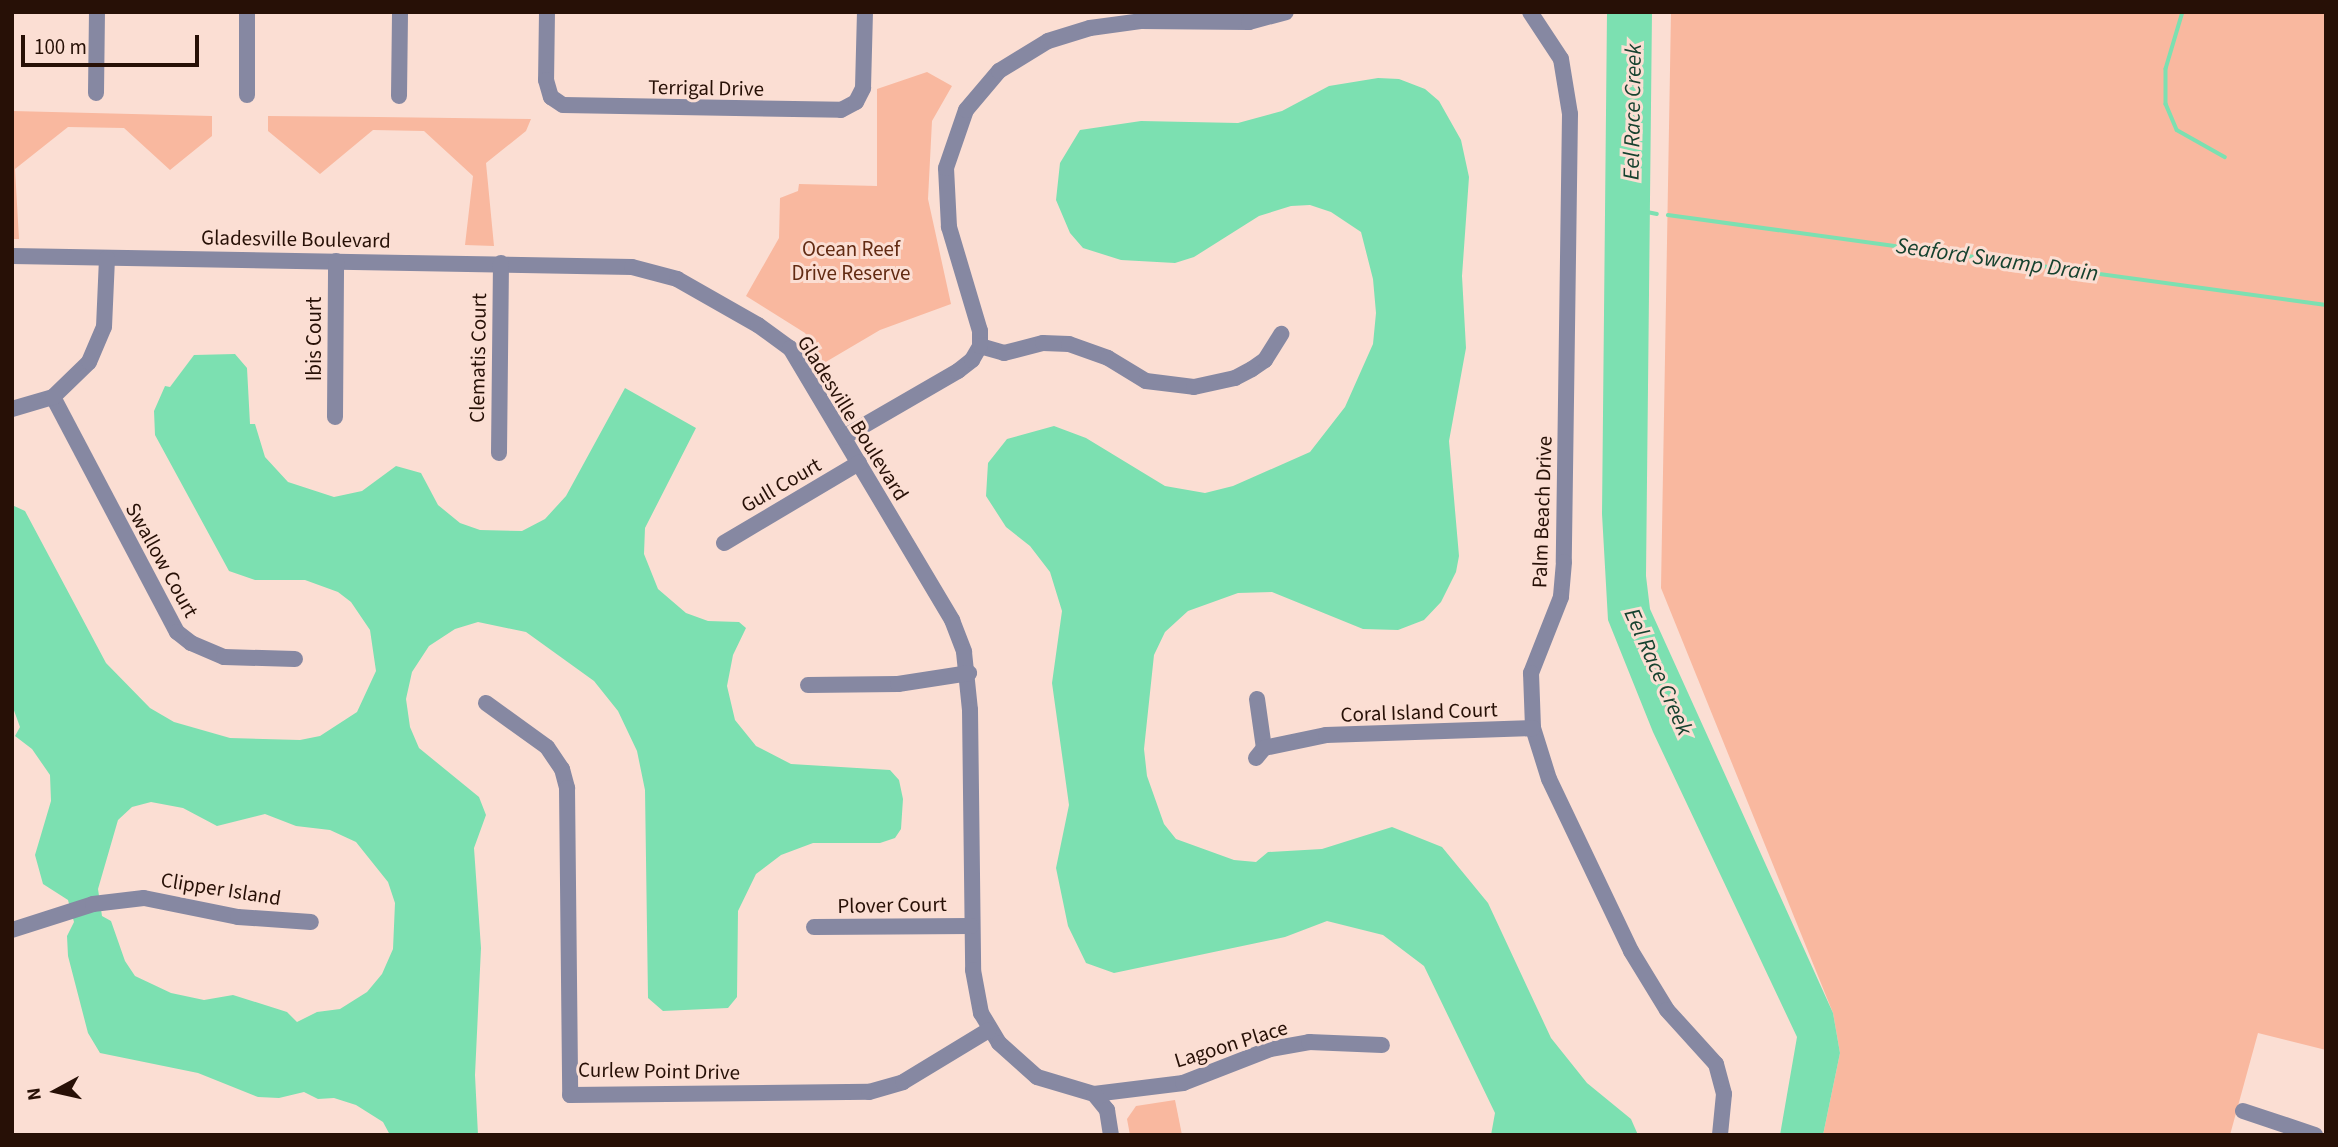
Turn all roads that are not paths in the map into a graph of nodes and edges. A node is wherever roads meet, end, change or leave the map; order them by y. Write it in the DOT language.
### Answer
graph roads {
  1 [pos="97,12"];
  2 [pos="247,12"];
  3 [pos="400,12"];
  4 [pos="547,12"];
  5 [pos="865,12"];
  6 [pos="1286,12"];
  7 [pos="1530,12"];
  8 [pos="1181,17"];
  9 [pos="1087,20"];
  10 [pos="96,93"];
  11 [pos="247,95"];
  12 [pos="399,96"];
  13 [pos="12,257"];
  14 [pos="107,258"];
  15 [pos="336,261"];
  16 [pos="501,263"];
  17 [pos="1281,334"];
  18 [pos="980,346"];
  19 [pos="53,397"];
  20 [pos="12,409"];
  21 [pos="335,417"];
  22 [pos="844,437"];
  23 [pos="499,453"];
  24 [pos="859,463"];
  25 [pos="724,543"];
  26 [pos="295,659"];
  27 [pos="969,673"];
  28 [pos="808,685"];
  29 [pos="1257,699"];
  30 [pos="486,703"];
  31 [pos="1533,727"];
  32 [pos="44,922"];
  33 [pos="311,922"];
  34 [pos="971,926"];
  35 [pos="814,927"];
  36 [pos="12,930"];
  37 [pos="12,942"];
  38 [pos="989,1030"];
  39 [pos="1382,1045"];
  40 [pos="1094,1094"];
  41 [pos="2244,1111"];
  42 [pos="2311,1134"];
  43 [pos="1111,1135"];
  44 [pos="1720,1135"];
  1 -- 10 [label="street"];
  2 -- 11 [label="street"];
  3 -- 12 [label="street"];
  4 -- 5 [label="street, Terrigal Drive"];
  6 -- 8 [label="street"];
  7 -- 31 [label="street, Palm Beach Drive"];
  8 -- 9 [label="street"];
  9 -- 18 [label="street"];
  13 -- 14 [label="street, Gladesville Boulevard"];
  14 -- 15 [label="street, Gladesville Boulevard"];
  14 -- 19 [label="street"];
  15 -- 16 [label="street, Gladesville Boulevard"];
  15 -- 21 [label="street, Ibis Court"];
  16 -- 22 [label="street, Gladesville Boulevard"];
  16 -- 23 [label="street, Clematis Court"];
  17 -- 18 [label="street"];
  18 -- 22 [label="street"];
  19 -- 20 [label="street"];
  19 -- 26 [label="street, Swallow Court"];
  22 -- 24 [label="street, Gladesville Boulevard"];
  24 -- 25 [label="street, Gull Court"];
  24 -- 27 [label="street, Gladesville Boulevard"];
  27 -- 28 [label="street"];
  27 -- 34 [label="street, Gladesville Boulevard"];
  29 -- 31 [label="street, Coral Island Court"];
  30 -- 38 [label="street, Curlew Point Drive"];
  31 -- 44 [label="street, Palm Beach Drive"];
  32 -- 33 [label="street, Clipper Island"];
  32 -- 36 [label="street, Clipper Island"];
  32 -- 37 [label="street, Clipper Island"];
  34 -- 35 [label="street, Plover Court"];
  34 -- 38 [label="street, Gladesville Boulevard"];
  38 -- 40 [label="street, Gladesville Boulevard"];
  39 -- 40 [label="street, Lagoon Place"];
  40 -- 43 [label="street"];
  41 -- 42 [label="street"];
}
